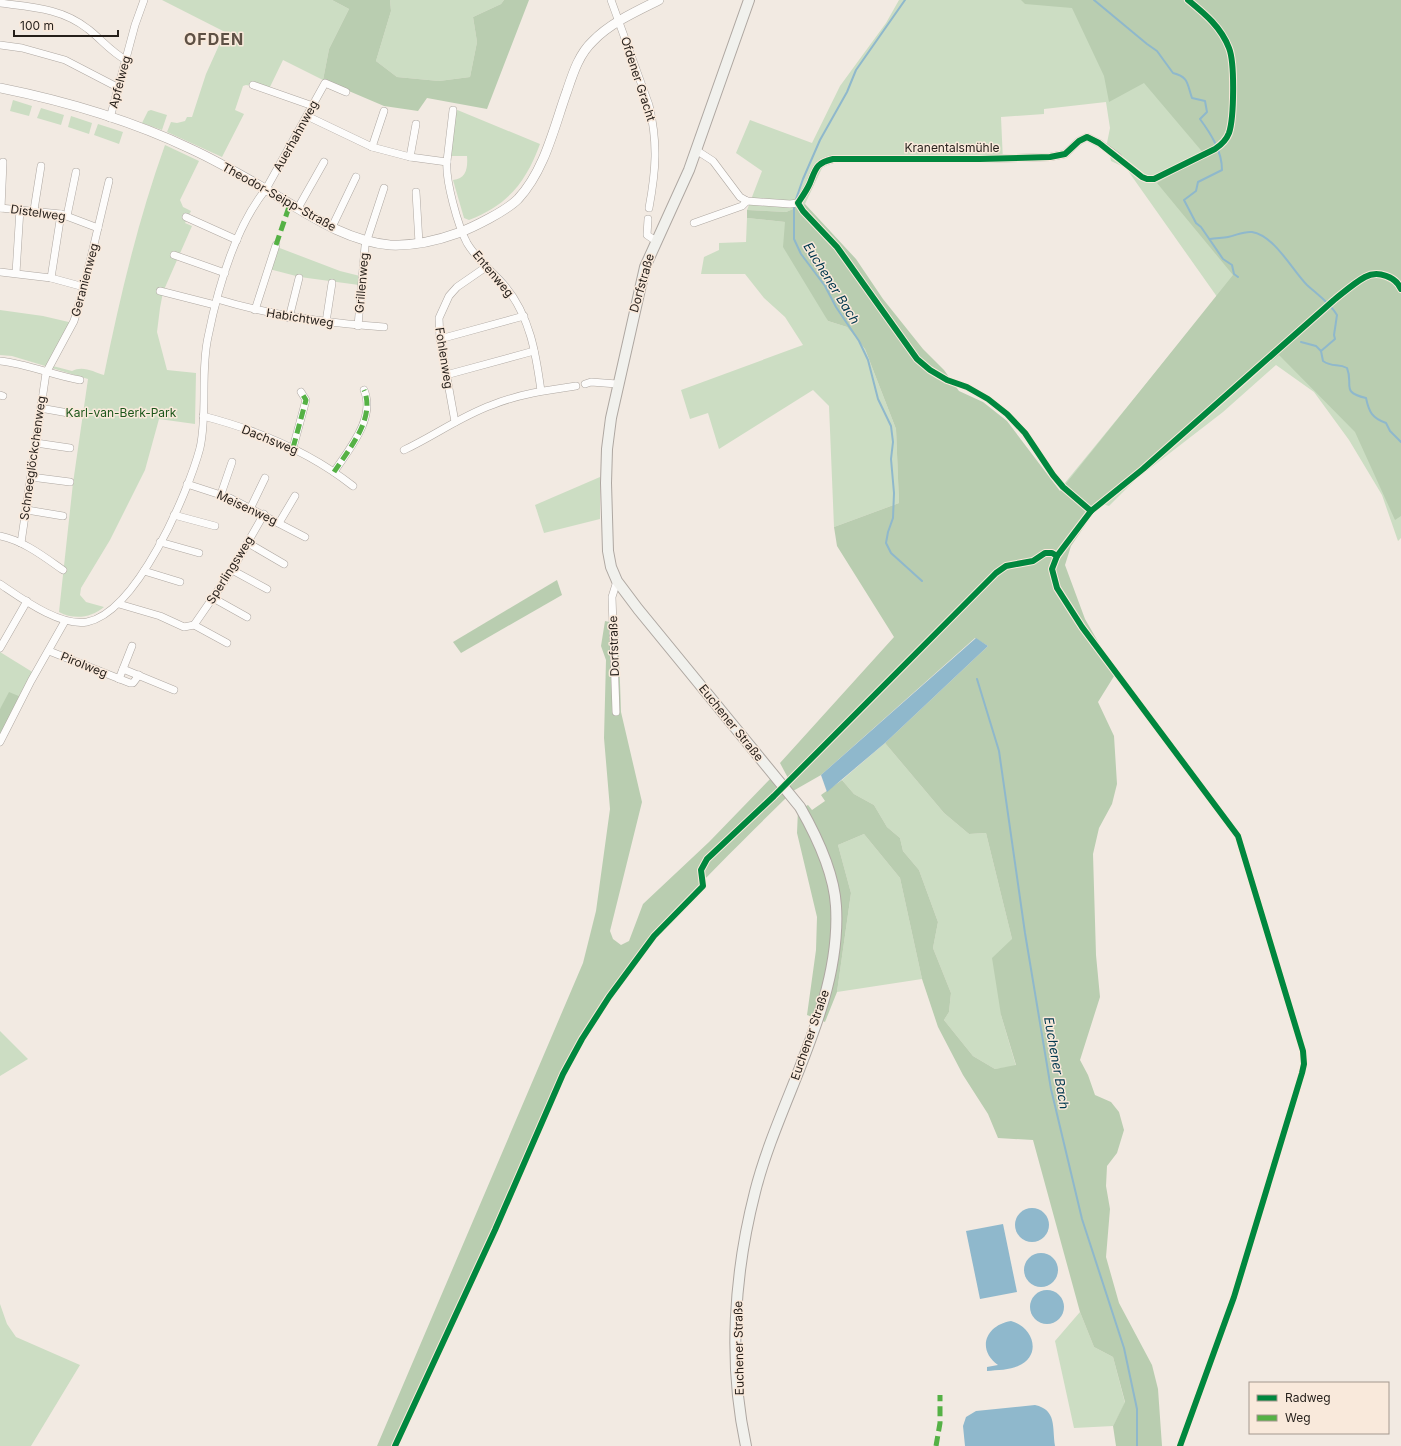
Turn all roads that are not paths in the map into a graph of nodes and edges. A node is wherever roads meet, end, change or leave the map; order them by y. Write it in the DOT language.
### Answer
graph roads {
  1 [pos="144,0"];
  2 [pos="611,0"];
  3 [pos="659,0"];
  4 [pos="749,0"];
  5 [pos="0,4"];
  6 [pos="619,21"];
  7 [pos="0,45"];
  8 [pos="126,63"];
  9 [pos="253,85"];
  10 [pos="0,88"];
  11 [pos="120,88"];
  12 [pos="346,92"];
  13 [pos="313,106"];
  14 [pos="454,110"];
  15 [pos="384,111"];
  16 [pos="307,116"];
  17 [pos="110,118"];
  18 [pos="416,124"];
  19 [pos="372,147"];
  20 [pos="696,150"];
  21 [pos="410,157"];
  22 [pos="1118,158"];
  23 [pos="3,162"];
  24 [pos="324,162"];
  25 [pos="447,162"];
  26 [pos="41,166"];
  27 [pos="76,172"];
  28 [pos="356,177"];
  29 [pos="109,181"];
  30 [pos="384,188"];
  31 [pos="266,189"];
  32 [pos="416,192"];
  33 [pos="747,201"];
  34 [pos="1,208"];
  35 [pos="298,208"];
  36 [pos="649,208"];
  37 [pos="20,209"];
  38 [pos="34,210"];
  39 [pos="64,215"];
  40 [pos="186,217"];
  41 [pos="648,219"];
  42 [pos="694,223"];
  43 [pos="332,227"];
  44 [pos="98,228"];
  45 [pos="462,231"];
  46 [pos="237,240"];
  47 [pos="368,240"];
  48 [pos="656,241"];
  49 [pos="418,243"];
  50 [pos="276,245"];
  51 [pos="174,255"];
  52 [pos="486,267"];
  53 [pos="0,272"];
  54 [pos="16,273"];
  55 [pos="225,273"];
  56 [pos="51,278"];
  57 [pos="299,278"];
  58 [pos="332,283"];
  59 [pos="84,287"];
  60 [pos="160,291"];
  61 [pos="216,302"];
  62 [pos="255,310"];
  63 [pos="524,316"];
  64 [pos="289,318"];
  65 [pos="326,322"];
  66 [pos="358,326"];
  67 [pos="384,328"];
  68 [pos="440,340"];
  69 [pos="534,351"];
  70 [pos="0,361"];
  71 [pos="46,373"];
  72 [pos="446,374"];
  73 [pos="80,380"];
  74 [pos="585,384"];
  75 [pos="617,384"];
  76 [pos="576,386"];
  77 [pos="364,390"];
  78 [pos="541,391"];
  79 [pos="301,392"];
  80 [pos="40,408"];
  81 [pos="74,414"];
  82 [pos="203,416"];
  83 [pos="455,422"];
  84 [pos="36,442"];
  85 [pos="70,448"];
  86 [pos="293,448"];
  87 [pos="404,450"];
  88 [pos="232,462"];
  89 [pos="334,472"];
  90 [pos="31,477"];
  91 [pos="265,478"];
  92 [pos="70,482"];
  93 [pos="187,484"];
  94 [pos="353,486"];
  95 [pos="221,494"];
  96 [pos="295,496"];
  97 [pos="251,507"];
  98 [pos="26,510"];
  99 [pos="264,514"];
  100 [pos="174,515"];
  101 [pos="63,516"];
  102 [pos="279,523"];
  103 [pos="215,526"];
  104 [pos="0,536"];
  105 [pos="305,537"];
  106 [pos="160,542"];
  107 [pos="22,543"];
  108 [pos="248,543"];
  109 [pos="199,553"];
  110 [pos="284,564"];
  111 [pos="63,570"];
  112 [pos="232,570"];
  113 [pos="144,571"];
  114 [pos="617,581"];
  115 [pos="180,582"];
  116 [pos="0,584"];
  117 [pos="267,589"];
  118 [pos="213,598"];
  119 [pos="27,601"];
  120 [pos="119,604"];
  121 [pos="638,609"];
  122 [pos="247,617"];
  123 [pos="65,621"];
  124 [pos="194,625"];
  125 [pos="227,643"];
  126 [pos="132,646"];
  127 [pos="0,648"];
  128 [pos="49,651"];
  129 [pos="123,669"];
  130 [pos="139,675"];
  131 [pos="119,679"];
  132 [pos="174,690"];
  133 [pos="616,712"];
  134 [pos="0,742"];
  135 [pos="746,1446"];
  1 -- 8 [label="street, Apfelweg"];
  2 -- 6 [label="street"];
  3 -- 6 [label="street, Theodor-Seipp-Straße"];
  4 -- 20 [label="main road, Dorfstraße"];
  5 -- 8 [label="street"];
  6 -- 36 [label="street, Ofdener Gracht"];
  6 -- 45 [label="street, Theodor-Seipp-Straße"];
  7 -- 11 [label="street"];
  8 -- 11 [label="street, Apfelweg"];
  9 -- 13 [label="street"];
  10 -- 17 [label="street, Theodor-Seipp-Straße"];
  11 -- 17 [label="street, Apfelweg"];
  12 -- 13 [label="street, Auerhahnweg"];
  13 -- 16 [label="street, Auerhahnweg"];
  14 -- 25 [label="street, Entenweg"];
  15 -- 19 [label="street"];
  16 -- 19 [label="street"];
  16 -- 31 [label="street, Auerhahnweg"];
  17 -- 31 [label="street, Theodor-Seipp-Straße"];
  18 -- 21 [label="street"];
  19 -- 21 [label="street"];
  20 -- 33 [label="street"];
  20 -- 48 [label="main road, Dorfstraße"];
  21 -- 25 [label="street"];
  22 -- 33 [label="street, Kranentalsmühle"];
  23 -- 34 [label="street"];
  24 -- 35 [label="street"];
  25 -- 45 [label="street, Entenweg"];
  26 -- 38 [label="street"];
  27 -- 39 [label="street"];
  28 -- 43 [label="street"];
  29 -- 44 [label="street, Geranienweg"];
  30 -- 47 [label="street, Grillenweg"];
  31 -- 35 [label="street, Theodor-Seipp-Straße"];
  31 -- 46 [label="street, Auerhahnweg"];
  32 -- 49 [label="street"];
  33 -- 42 [label="street"];
  34 -- 37 [label="street, Distelweg"];
  35 -- 43 [label="street, Theodor-Seipp-Straße"];
  37 -- 38 [label="street, Distelweg"];
  37 -- 54 [label="street"];
  38 -- 39 [label="street, Distelweg"];
  39 -- 44 [label="street, Distelweg"];
  39 -- 56 [label="street"];
  40 -- 46 [label="street"];
  41 -- 48 [label="street"];
  43 -- 47 [label="street, Theodor-Seipp-Straße"];
  44 -- 59 [label="street, Geranienweg"];
  45 -- 49 [label="street, Theodor-Seipp-Straße"];
  45 -- 52 [label="street, Entenweg"];
  46 -- 55 [label="street, Auerhahnweg"];
  47 -- 49 [label="street, Theodor-Seipp-Straße"];
  47 -- 66 [label="street, Grillenweg"];
  48 -- 75 [label="main road, Dorfstraße"];
  50 -- 62 [label="street"];
  51 -- 55 [label="street"];
  52 -- 63 [label="street, Entenweg"];
  52 -- 68 [label="street, Fohlenweg"];
  53 -- 54 [label="street"];
  54 -- 56 [label="street"];
  55 -- 61 [label="street, Auerhahnweg"];
  56 -- 59 [label="street"];
  57 -- 64 [label="street"];
  58 -- 65 [label="street"];
  59 -- 71 [label="street, Geranienweg"];
  60 -- 61 [label="street, Habichtweg"];
  61 -- 62 [label="street, Habichtweg"];
  61 -- 82 [label="street, Auerhahnweg"];
  62 -- 64 [label="street, Habichtweg"];
  63 -- 68 [label="street"];
  63 -- 69 [label="street, Entenweg"];
  64 -- 65 [label="street, Habichtweg"];
  65 -- 66 [label="street, Habichtweg"];
  66 -- 67 [label="street, Habichtweg"];
  68 -- 72 [label="street, Fohlenweg"];
  69 -- 72 [label="street"];
  69 -- 78 [label="street, Entenweg"];
  70 -- 71 [label="street"];
  71 -- 73 [label="street"];
  71 -- 80 [label="street, Schneeglöckchenweg"];
  72 -- 83 [label="street, Fohlenweg"];
  74 -- 75 [label="street"];
  75 -- 114 [label="main road, Dorfstraße"];
  76 -- 78 [label="street"];
  77 -- 89 [label="street"];
  78 -- 83 [label="street"];
  79 -- 86 [label="street"];
  80 -- 81 [label="street"];
  80 -- 84 [label="street, Schneeglöckchenweg"];
  82 -- 86 [label="street, Dachsweg"];
  82 -- 93 [label="street, Auerhahnweg"];
  83 -- 87 [label="street"];
  84 -- 85 [label="street"];
  84 -- 90 [label="street, Schneeglöckchenweg"];
  86 -- 89 [label="street, Dachsweg"];
  88 -- 95 [label="street"];
  89 -- 94 [label="street, Dachsweg"];
  90 -- 92 [label="street"];
  90 -- 98 [label="street, Schneeglöckchenweg"];
  91 -- 97 [label="street"];
  93 -- 95 [label="street, Meisenweg"];
  93 -- 100 [label="street, Auerhahnweg"];
  95 -- 97 [label="street, Meisenweg"];
  96 -- 102 [label="street"];
  97 -- 99 [label="street, Meisenweg"];
  98 -- 101 [label="street"];
  98 -- 107 [label="street, Schneeglöckchenweg"];
  99 -- 102 [label="street, Meisenweg"];
  99 -- 108 [label="street, Sperlingsweg"];
  100 -- 103 [label="street"];
  100 -- 106 [label="street, Auerhahnweg"];
  102 -- 105 [label="street, Meisenweg"];
  104 -- 107 [label="street"];
  106 -- 109 [label="street"];
  106 -- 113 [label="street, Auerhahnweg"];
  107 -- 111 [label="street"];
  108 -- 110 [label="street"];
  108 -- 112 [label="street, Sperlingsweg"];
  112 -- 117 [label="street"];
  112 -- 118 [label="street, Sperlingsweg"];
  113 -- 115 [label="street"];
  113 -- 120 [label="street, Auerhahnweg"];
  114 -- 121 [label="main road, Dorfstraße"];
  114 -- 133 [label="street, Dorfstraße"];
  116 -- 119 [label="street"];
  118 -- 122 [label="street"];
  118 -- 124 [label="street, Sperlingsweg"];
  119 -- 123 [label="street"];
  119 -- 127 [label="street"];
  120 -- 123 [label="street, Auerhahnweg"];
  120 -- 124 [label="street"];
  121 -- 135 [label="main road, Euchener Straße"];
  123 -- 128 [label="street"];
  124 -- 125 [label="street"];
  126 -- 129 [label="street, Pirolweg"];
  128 -- 131 [label="street, Pirolweg"];
  128 -- 134 [label="street"];
  129 -- 130 [label="street, Pirolweg"];
  129 -- 131 [label="street, Pirolweg"];
  130 -- 131 [label="street, Pirolweg"];
  130 -- 132 [label="street, Pirolweg"];
}
